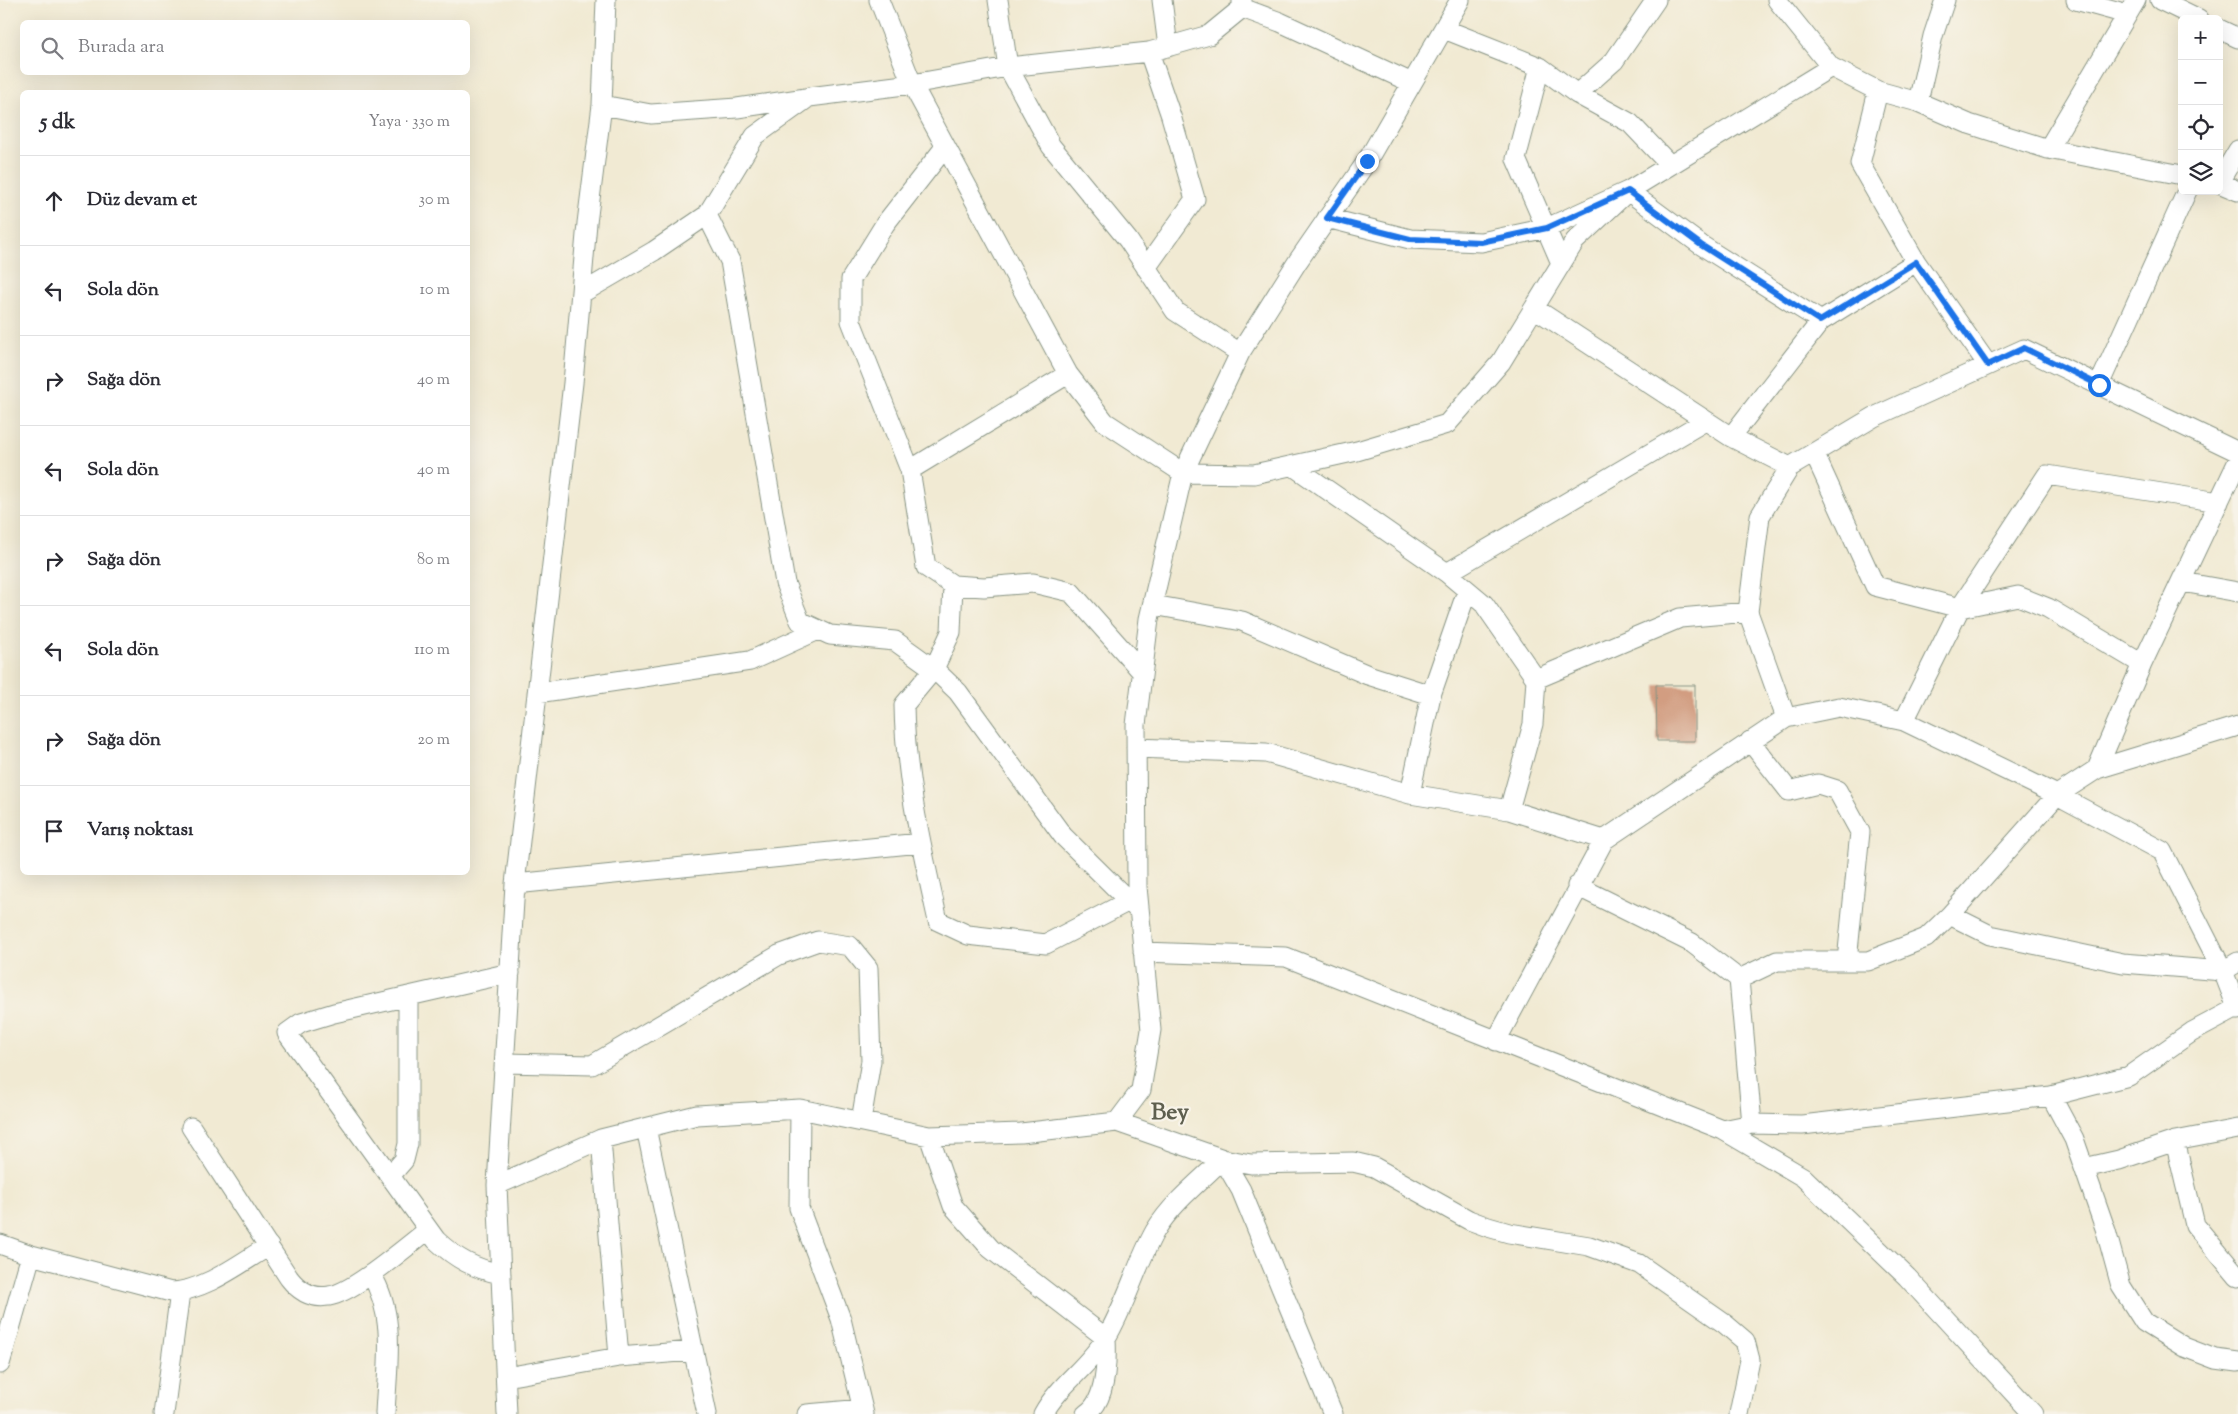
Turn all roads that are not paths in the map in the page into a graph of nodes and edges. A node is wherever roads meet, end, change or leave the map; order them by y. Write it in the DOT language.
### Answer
graph roads {
  1 [pos="606,0"];
  2 [pos="879,0"];
  3 [pos="998,0"];
  4 [pos="1162,0"];
  5 [pos="1460,0"];
  6 [pos="1656,0"];
  7 [pos="1777,0"];
  8 [pos="1945,0"];
  9 [pos="2076,0"];
  10 [pos="2160,0"];
  11 [pos="1242,4"];
  12 [pos="2131,7"];
  13 [pos="2191,15"];
  14 [pos="1444,28"];
  15 [pos="2223,31"];
  16 [pos="2238,38"];
  17 [pos="1168,47"];
  18 [pos="1149,52"];
  19 [pos="1008,67"];
  20 [pos="1540,67"];
  21 [pos="1831,67"];
  22 [pos="1412,83"];
  23 [pos="912,84"];
  24 [pos="1878,91"];
  25 [pos="1577,94"];
  26 [pos="809,98"];
  27 [pos="1918,102"];
  28 [pos="602,105"];
  29 [pos="945,147"];
  30 [pos="2048,149"];
  31 [pos="2238,150"];
  32 [pos="1670,166"];
  33 [pos="2178,175"];
  34 [pos="2223,175"];
  35 [pos="2223,184"];
  36 [pos="1628,191"];
  37 [pos="2238,191"];
  38 [pos="2185,195"];
  39 [pos="707,215"];
  40 [pos="1327,218"];
  41 [pos="1547,228"];
  42 [pos="1916,262"];
  43 [pos="1561,264"];
  44 [pos="1146,268"];
  45 [pos="582,293"];
  46 [pos="1534,308"];
  47 [pos="1820,321"];
  48 [pos="1240,354"];
  49 [pos="1988,365"];
  50 [pos="1068,374"];
  51 [pos="2099,385"];
  52 [pos="1705,421"];
  53 [pos="1730,437"];
  54 [pos="2238,452"];
  55 [pos="1814,453"];
  56 [pos="2238,461"];
  57 [pos="1293,466"];
  58 [pos="1790,467"];
  59 [pos="910,470"];
  60 [pos="1183,473"];
  61 [pos="2219,502"];
  62 [pos="1447,573"];
  63 [pos="2182,582"];
  64 [pos="954,585"];
  65 [pos="1467,590"];
  66 [pos="2238,592"];
  67 [pos="1153,605"];
  68 [pos="1960,608"];
  69 [pos="1748,612"];
  70 [pos="818,630"];
  71 [pos="2142,664"];
  72 [pos="934,669"];
  73 [pos="1142,672"];
  74 [pos="1536,679"];
  75 [pos="537,693"];
  76 [pos="1431,695"];
  77 [pos="1786,718"];
  78 [pos="1904,721"];
  79 [pos="2238,726"];
  80 [pos="1750,741"];
  81 [pos="1136,748"];
  82 [pos="2097,769"];
  83 [pos="1410,794"];
  84 [pos="2057,795"];
  85 [pos="1509,810"];
  86 [pos="1604,840"];
  87 [pos="920,843"];
  88 [pos="516,884"];
  89 [pos="1577,886"];
  90 [pos="1134,906"];
  91 [pos="1950,915"];
  92 [pos="1143,952"];
  93 [pos="1847,961"];
  94 [pos="2231,966"];
  95 [pos="510,973"];
  96 [pos="1739,979"];
  97 [pos="408,996"];
  98 [pos="2238,1009"];
  99 [pos="1496,1041"];
  100 [pos="505,1063"];
  101 [pos="2051,1096"];
  102 [pos="800,1109"];
  103 [pos="861,1122"];
  104 [pos="1117,1122"];
  105 [pos="1752,1124"];
  106 [pos="191,1127"];
  107 [pos="646,1128"];
  108 [pos="2238,1129"];
  109 [pos="1723,1130"];
  110 [pos="930,1136"];
  111 [pos="601,1139"];
  112 [pos="2175,1141"];
  113 [pos="1223,1159"];
  114 [pos="2084,1168"];
  115 [pos="390,1176"];
  116 [pos="497,1185"];
  117 [pos="428,1230"];
  118 [pos="0,1244"];
  119 [pos="268,1246"];
  120 [pos="31,1255"];
  121 [pos="371,1274"];
  122 [pos="501,1274"];
  123 [pos="2238,1277"];
  124 [pos="180,1292"];
  125 [pos="1106,1338"];
  126 [pos="693,1351"];
  127 [pos="619,1357"];
  128 [pos="2238,1362"];
  129 [pos="0,1364"];
  130 [pos="506,1377"];
  131 [pos="864,1412"];
  132 [pos="164,1414"];
  133 [pos="385,1414"];
  134 [pos="507,1414"];
  135 [pos="708,1414"];
  136 [pos="806,1414"];
  137 [pos="1043,1414"];
  138 [pos="1086,1414"];
  139 [pos="1333,1414"];
  140 [pos="1739,1414"];
  141 [pos="2033,1414"];
  1 -- 28 [label="street"];
  2 -- 23 [label="street"];
  3 -- 19 [label="street"];
  4 -- 17 [label="street"];
  5 -- 14 [label="street"];
  6 -- 25 [label="street"];
  7 -- 21 [label="street"];
  8 -- 27 [label="street"];
  9 -- 12 [label="street"];
  10 -- 13 [label="street"];
  11 -- 17 [label="street"];
  11 -- 22 [label="street"];
  12 -- 30 [label="street"];
  14 -- 20 [label="street"];
  14 -- 22 [label="street"];
  15 -- 16 [label="street"];
  17 -- 18 [label="street"];
  18 -- 19 [label="street"];
  18 -- 44 [label="street"];
  19 -- 23 [label="street"];
  19 -- 44 [label="street"];
  20 -- 25 [label="street"];
  20 -- 41 [label="street"];
  21 -- 24 [label="street"];
  21 -- 32 [label="street"];
  22 -- 40 [label="street"];
  23 -- 26 [label="street"];
  23 -- 29 [label="street"];
  24 -- 27 [label="street"];
  24 -- 42 [label="street"];
  25 -- 32 [label="street"];
  26 -- 28 [label="street"];
  26 -- 39 [label="street"];
  27 -- 30 [label="street"];
  28 -- 45 [label="street"];
  29 -- 50 [label="street"];
  29 -- 59 [label="street"];
  30 -- 33 [label="street"];
  31 -- 34 [label="street"];
  32 -- 36 [label="street"];
  35 -- 37 [label="street"];
  36 -- 41 [label="street"];
  36 -- 43 [label="street"];
  36 -- 47 [label="street"];
  38 -- 51 [label="street"];
  39 -- 45 [label="street"];
  39 -- 70 [label="street"];
  40 -- 41 [label="street"];
  40 -- 48 [label="street"];
  41 -- 43 [label="street"];
  42 -- 47 [label="street"];
  42 -- 49 [label="street"];
  43 -- 46 [label="street"];
  44 -- 48 [label="street"];
  45 -- 75 [label="street"];
  46 -- 52 [label="street"];
  46 -- 57 [label="street"];
  47 -- 53 [label="street"];
  48 -- 60 [label="street"];
  49 -- 51 [label="street"];
  49 -- 55 [label="street"];
  50 -- 59 [label="street"];
  50 -- 60 [label="street"];
  51 -- 54 [label="street"];
  52 -- 53 [label="street"];
  52 -- 62 [label="street"];
  53 -- 58 [label="street"];
  55 -- 58 [label="street"];
  55 -- 68 [label="street"];
  56 -- 61 [label="street"];
  57 -- 60 [label="street"];
  57 -- 62 [label="street"];
  58 -- 69 [label="street"];
  59 -- 64 [label="street"];
  60 -- 67 [label="street"];
  61 -- 63 [label="street"];
  61 -- 68 [label="street"];
  62 -- 65 [label="street"];
  63 -- 66 [label="street"];
  63 -- 71 [label="street"];
  64 -- 72 [label="street"];
  64 -- 73 [label="street"];
  65 -- 74 [label="street"];
  65 -- 76 [label="street"];
  67 -- 73 [label="street"];
  67 -- 76 [label="street"];
  68 -- 71 [label="street"];
  68 -- 78 [label="street"];
  69 -- 74 [label="street"];
  69 -- 77 [label="street"];
  70 -- 72 [label="street"];
  70 -- 75 [label="street"];
  71 -- 82 [label="street"];
  72 -- 87 [label="street"];
  72 -- 90 [label="street"];
  73 -- 81 [label="street"];
  74 -- 85 [label="street"];
  75 -- 88 [label="street"];
  76 -- 83 [label="street"];
  77 -- 78 [label="street"];
  77 -- 80 [label="street"];
  78 -- 84 [label="street"];
  79 -- 82 [label="street"];
  80 -- 86 [label="street"];
  80 -- 93 [label="street"];
  81 -- 83 [label="street"];
  81 -- 90 [label="street"];
  82 -- 84 [label="street"];
  83 -- 85 [label="street"];
  84 -- 91 [label="street"];
  84 -- 94 [label="street"];
  85 -- 86 [label="street"];
  86 -- 89 [label="street"];
  87 -- 88 [label="street"];
  87 -- 90 [label="street"];
  88 -- 95 [label="street"];
  89 -- 96 [label="street"];
  89 -- 99 [label="street"];
  90 -- 92 [label="street"];
  91 -- 93 [label="street"];
  91 -- 94 [label="street"];
  92 -- 99 [label="street"];
  92 -- 104 [label="street"];
  93 -- 96 [label="street"];
  94 -- 98 [label="street"];
  95 -- 97 [label="street"];
  95 -- 100 [label="street"];
  96 -- 105 [label="street"];
  97 -- 115 [label="street"];
  97 -- 115 [label="street"];
  98 -- 101 [label="street"];
  99 -- 109 [label="street"];
  100 -- 103 [label="street"];
  100 -- 116 [label="street"];
  101 -- 105 [label="street"];
  101 -- 114 [label="street"];
  102 -- 103 [label="street"];
  102 -- 107 [label="street"];
  102 -- 131 [label="street"];
  103 -- 110 [label="street"];
  104 -- 110 [label="street"];
  104 -- 113 [label="street"];
  105 -- 109 [label="street"];
  106 -- 119 [label="street"];
  107 -- 111 [label="street"];
  107 -- 126 [label="street"];
  108 -- 112 [label="street"];
  109 -- 141 [label="street"];
  110 -- 125 [label="street"];
  111 -- 116 [label="street"];
  111 -- 127 [label="street"];
  112 -- 114 [label="street"];
  112 -- 123 [label="street"];
  113 -- 125 [label="street"];
  113 -- 139 [label="street"];
  113 -- 140 [label="street"];
  114 -- 128 [label="street"];
  115 -- 117 [label="street"];
  116 -- 122 [label="street"];
  117 -- 121 [label="street"];
  117 -- 122 [label="street"];
  118 -- 120 [label="street"];
  119 -- 121 [label="street"];
  119 -- 124 [label="street"];
  120 -- 124 [label="street"];
  120 -- 129 [label="street"];
  121 -- 133 [label="street"];
  122 -- 130 [label="street"];
  124 -- 132 [label="street"];
  125 -- 137 [label="street"];
  125 -- 138 [label="street"];
  126 -- 127 [label="street"];
  126 -- 135 [label="street"];
  127 -- 130 [label="street"];
  130 -- 134 [label="street"];
  131 -- 136 [label="street"];
}
